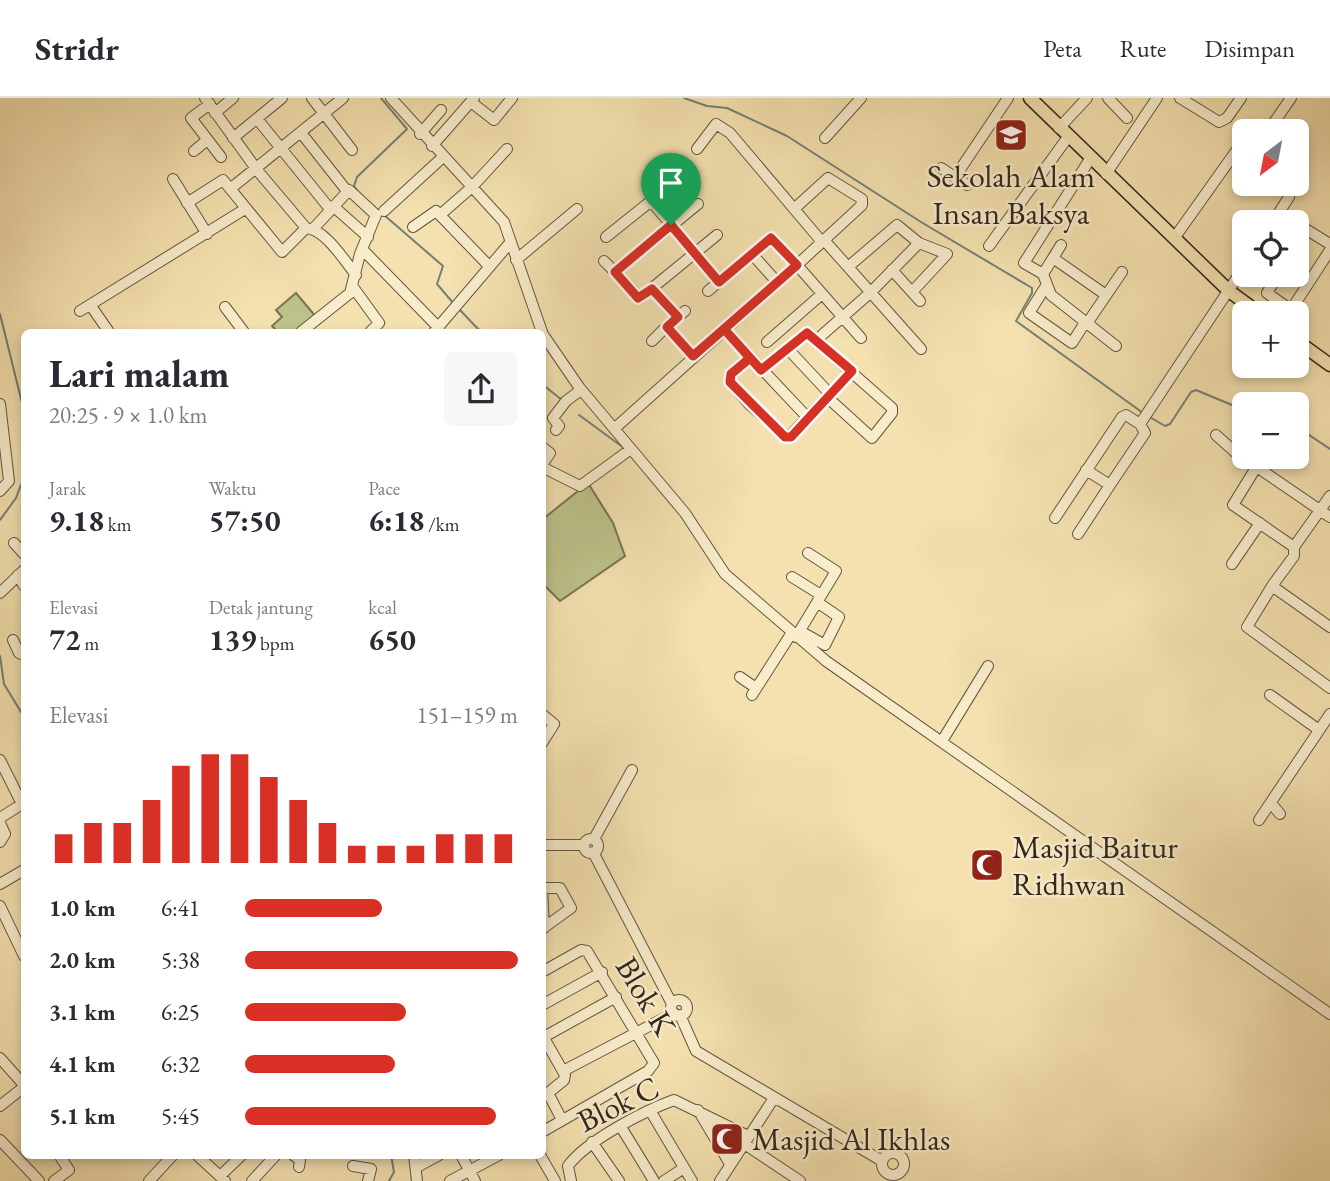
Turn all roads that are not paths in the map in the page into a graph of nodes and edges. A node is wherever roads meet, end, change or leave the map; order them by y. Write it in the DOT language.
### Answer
graph roads {
  1 [pos="233,98"];
  2 [pos="282,98"];
  3 [pos="312,98"];
  4 [pos="343,98"];
  5 [pos="512,98"];
  6 [pos="861,98"];
  7 [pos="1008,98"];
  8 [pos="1030,98"];
  9 [pos="1087,98"];
  10 [pos="1108,98"];
  11 [pos="1157,98"];
  12 [pos="1180,98"];
  13 [pos="1241,98"];
  14 [pos="1291,98"];
  15 [pos="396,100"];
  16 [pos="472,100"];
  17 [pos="210,105"];
  18 [pos="441,110"];
  19 [pos="324,113"];
  20 [pos="1127,118"];
  21 [pos="1276,119"];
  22 [pos="258,120"];
  23 [pos="1064,132"];
  24 [pos="302,134"];
  25 [pos="420,134"];
  26 [pos="233,138"];
  27 [pos="825,138"];
  28 [pos="207,140"];
  29 [pos="432,146"];
  30 [pos="507,149"];
  31 [pos="697,149"];
  32 [pos="282,150"];
  33 [pos="352,150"];
  34 [pos="194,151"];
  35 [pos="221,157"];
  36 [pos="443,157"];
  37 [pos="1232,157"];
  38 [pos="1090,159"];
  39 [pos="941,169"];
  40 [pos="257,170"];
  41 [pos="1106,174"];
  42 [pos="955,177"];
  43 [pos="173,179"];
  44 [pos="676,181"];
  45 [pos="967,185"];
  46 [pos="472,187"];
  47 [pos="230,188"];
  48 [pos="347,191"];
  49 [pos="1289,197"];
  50 [pos="651,201"];
  51 [pos="187,203"];
  52 [pos="698,204"];
  53 [pos="331,207"];
  54 [pos="245,209"];
  55 [pos="577,209"];
  56 [pos="794,209"];
  57 [pos="1281,210"];
  58 [pos="384,211"];
  59 [pos="440,215"];
  60 [pos="671,225"];
  61 [pos="413,227"];
  62 [pos="309,228"];
  63 [pos="1309,231"];
  64 [pos="207,234"];
  65 [pos="717,235"];
  66 [pos="368,237"];
  67 [pos="606,237"];
  68 [pos="1175,237"];
  69 [pos="823,241"];
  70 [pos="919,243"];
  71 [pos="509,244"];
  72 [pos="1330,244"];
  73 [pos="1061,245"];
  74 [pos="989,246"];
  75 [pos="364,250"];
  76 [pos="1330,250"];
  77 [pos="695,253"];
  78 [pos="752,254"];
  79 [pos="1053,258"];
  80 [pos="516,260"];
  81 [pos="604,261"];
  82 [pos="797,265"];
  83 [pos="489,266"];
  84 [pos="848,267"];
  85 [pos="892,270"];
  86 [pos="615,272"];
  87 [pos="1122,272"];
  88 [pos="1042,274"];
  89 [pos="356,275"];
  90 [pos="719,282"];
  91 [pos="777,282"];
  92 [pos="1046,286"];
  93 [pos="1232,286"];
  94 [pos="1271,287"];
  95 [pos="355,289"];
  96 [pos="652,289"];
  97 [pos="708,291"];
  98 [pos="1229,291"];
  99 [pos="912,292"];
  100 [pos="870,293"];
  101 [pos="822,295"];
  102 [pos="1106,295"];
  103 [pos="920,301"];
  104 [pos="1243,301"];
  105 [pos="1277,301"];
  106 [pos="1297,301"];
  107 [pos="90,306"];
  108 [pos="225,307"];
  109 [pos="80,311"];
  110 [pos="842,317"];
  111 [pos="1087,322"];
  112 [pos="667,327"];
  113 [pos="107,329"];
  114 [pos="242,329"];
  115 [pos="305,329"];
  116 [pos="373,329"];
  117 [pos="435,329"];
  118 [pos="437,329"];
  119 [pos="541,329"];
  120 [pos="724,329"];
  121 [pos="822,335"];
  122 [pos="861,338"];
  123 [pos="546,339"];
  124 [pos="652,341"];
  125 [pos="767,342"];
  126 [pos="1116,345"];
  127 [pos="787,348"];
  128 [pos="921,349"];
  129 [pos="1309,350"];
  130 [pos="693,356"];
  131 [pos="750,358"];
  132 [pos="1330,365"];
  133 [pos="761,370"];
  134 [pos="852,371"];
  135 [pos="581,390"];
  136 [pos="829,395"];
  137 [pos="0,404"];
  138 [pos="1,418"];
  139 [pos="808,418"];
  140 [pos="1144,418"];
  141 [pos="614,429"];
  142 [pos="556,430"];
  143 [pos="1216,435"];
  144 [pos="1232,447"];
  145 [pos="631,449"];
  146 [pos="546,469"];
  147 [pos="1255,469"];
  148 [pos="1261,469"];
  149 [pos="1086,470"];
  150 [pos="1110,485"];
  151 [pos="0,491"];
  152 [pos="1330,496"];
  153 [pos="1320,510"];
  154 [pos="1330,517"];
  155 [pos="1055,518"];
  156 [pos="1260,523"];
  157 [pos="1078,534"];
  158 [pos="14,543"];
  159 [pos="1294,547"];
  160 [pos="21,551"];
  161 [pos="808,554"];
  162 [pos="1232,564"];
  163 [pos="21,572"];
  164 [pos="792,577"];
  165 [pos="1272,586"];
  166 [pos="0,593"];
  167 [pos="819,598"];
  168 [pos="1330,627"];
  169 [pos="795,634"];
  170 [pos="13,640"];
  171 [pos="21,654"];
  172 [pos="988,666"];
  173 [pos="740,677"];
  174 [pos="1330,688"];
  175 [pos="1270,695"];
  176 [pos="1330,714"];
  177 [pos="546,717"];
  178 [pos="1319,730"];
  179 [pos="546,737"];
  180 [pos="942,741"];
  181 [pos="0,760"];
  182 [pos="632,770"];
  183 [pos="21,802"];
  184 [pos="1271,803"];
  185 [pos="21,805"];
  186 [pos="1279,814"];
  187 [pos="1259,820"];
  188 [pos="0,821"];
  189 [pos="594,839"];
  190 [pos="0,842"];
  191 [pos="546,845"];
  192 [pos="583,845"];
  193 [pos="593,852"];
  194 [pos="21,872"];
  195 [pos="0,884"];
  196 [pos="546,888"];
  197 [pos="0,906"];
  198 [pos="546,926"];
  199 [pos="21,950"];
  200 [pos="546,970"];
  201 [pos="602,972"];
  202 [pos="616,997"];
  203 [pos="546,1003"];
  204 [pos="674,1010"];
  205 [pos="1330,1014"];
  206 [pos="636,1031"];
  207 [pos="546,1036"];
  208 [pos="546,1043"];
  209 [pos="0,1058"];
  210 [pos="563,1071"];
  211 [pos="21,1082"];
  212 [pos="21,1088"];
  213 [pos="771,1097"];
  214 [pos="0,1106"];
  215 [pos="698,1110"];
  216 [pos="651,1112"];
  217 [pos="562,1120"];
  218 [pos="621,1127"];
  219 [pos="546,1130"];
  220 [pos="746,1139"];
  221 [pos="0,1140"];
  222 [pos="592,1142"];
  223 [pos="62,1159"];
  224 [pos="169,1159"];
  225 [pos="201,1159"];
  226 [pos="239,1159"];
  227 [pos="272,1159"];
  228 [pos="299,1159"];
  229 [pos="415,1159"];
  230 [pos="432,1159"];
  231 [pos="463,1159"];
  232 [pos="492,1159"];
  233 [pos="542,1159"];
  234 [pos="882,1161"];
  235 [pos="730,1164"];
  236 [pos="353,1166"];
  237 [pos="299,1167"];
  238 [pos="417,1167"];
  239 [pos="684,1168"];
  240 [pos="469,1171"];
  241 [pos="886,1178"];
  242 [pos="222,1179"];
  243 [pos="38,1181"];
  244 [pos="54,1181"];
  245 [pos="149,1181"];
  246 [pos="252,1181"];
  247 [pos="368,1181"];
  248 [pos="417,1181"];
  249 [pos="450,1181"];
  250 [pos="475,1181"];
  251 [pos="555,1181"];
  252 [pos="571,1181"];
  253 [pos="619,1181"];
  254 [pos="654,1181"];
  255 [pos="664,1181"];
  256 [pos="692,1181"];
  257 [pos="721,1181"];
  258 [pos="800,1181"];
  1 -- 17 [label="street"];
  2 -- 22 [label="street"];
  3 -- 19 [label="street"];
  4 -- 19 [label="street"];
  5 -- 16 [label="street"];
  6 -- 27 [label="street"];
  7 -- 42 [label="street"];
  8 -- 23 [label="main road"];
  9 -- 23 [label="street"];
  10 -- 20 [label="street"];
  11 -- 41 [label="street"];
  12 -- 13 [label="street"];
  14 -- 21 [label="street"];
  15 -- 25 [label="street"];
  16 -- 29 [label="street"];
  17 -- 26 [label="street"];
  17 -- 28 [label="street"];
  18 -- 25 [label="street"];
  19 -- 24 [label="street"];
  19 -- 33 [label="street"];
  22 -- 26 [label="street"];
  22 -- 32 [label="street"];
  23 -- 38 [label="main road"];
  23 -- 74 [label="street"];
  24 -- 32 [label="street"];
  24 -- 48 [label="street"];
  25 -- 29 [label="street"];
  26 -- 40 [label="street"];
  28 -- 34 [label="street"];
  28 -- 35 [label="street"];
  29 -- 36 [label="street"];
  30 -- 46 [label="street"];
  31 -- 56 [label="street"];
  32 -- 40 [label="street"];
  32 -- 53 [label="street"];
  36 -- 46 [label="street"];
  36 -- 58 [label="street"];
  37 -- 68 [label="street"];
  38 -- 41 [label="main road"];
  38 -- 88 [label="street"];
  39 -- 42 [label="street"];
  40 -- 47 [label="street"];
  40 -- 62 [label="street"];
  41 -- 68 [label="main road"];
  42 -- 45 [label="street"];
  43 -- 51 [label="street"];
  44 -- 50 [label="street"];
  46 -- 59 [label="street"];
  46 -- 71 [label="street"];
  47 -- 51 [label="street"];
  47 -- 54 [label="street"];
  48 -- 53 [label="street"];
  48 -- 66 [label="street"];
  49 -- 57 [label="street"];
  50 -- 60 [label="street"];
  50 -- 67 [label="street"];
  51 -- 64 [label="street"];
  52 -- 60 [label="street"];
  53 -- 62 [label="street"];
  53 -- 66 [label="street"];
  54 -- 62 [label="street"];
  54 -- 64 [label="street"];
  55 -- 80 [label="street"];
  56 -- 69 [label="street"];
  56 -- 69 [label="street"];
  59 -- 61 [label="street"];
  59 -- 83 [label="street"];
  60 -- 77 [label="street"];
  60 -- 86 [label="street"];
  62 -- 89 [label="street"];
  63 -- 72 [label="street"];
  64 -- 107 [label="street"];
  65 -- 77 [label="street"];
  66 -- 75 [label="street"];
  68 -- 98 [label="main road"];
  69 -- 82 [label="street"];
  69 -- 84 [label="street"];
  70 -- 84 [label="street"];
  70 -- 85 [label="street"];
  70 -- 99 [label="street"];
  71 -- 80 [label="street"];
  71 -- 83 [label="street"];
  73 -- 79 [label="street"];
  75 -- 89 [label="street"];
  75 -- 117 [label="street"];
  76 -- 106 [label="street"];
  77 -- 90 [label="street"];
  77 -- 96 [label="street"];
  78 -- 82 [label="street"];
  78 -- 90 [label="street"];
  78 -- 91 [label="street"];
  79 -- 88 [label="street"];
  79 -- 102 [label="street"];
  80 -- 119 [label="street"];
  81 -- 86 [label="street"];
  82 -- 91 [label="street"];
  82 -- 101 [label="street"];
  83 -- 118 [label="street"];
  84 -- 100 [label="street"];
  85 -- 99 [label="street"];
  85 -- 100 [label="street"];
  86 -- 96 [label="street"];
  87 -- 102 [label="street"];
  88 -- 92 [label="street"];
  89 -- 95 [label="street"];
  90 -- 97 [label="street"];
  91 -- 120 [label="street"];
  92 -- 111 [label="street"];
  92 -- 111 [label="street"];
  93 -- 98 [label="street"];
  94 -- 105 [label="street"];
  95 -- 115 [label="street"];
  95 -- 116 [label="street"];
  96 -- 112 [label="street"];
  98 -- 104 [label="main road"];
  98 -- 140 [label="street"];
  99 -- 103 [label="street"];
  100 -- 110 [label="street"];
  100 -- 128 [label="street"];
  101 -- 110 [label="street"];
  101 -- 125 [label="street"];
  102 -- 111 [label="street"];
  107 -- 109 [label="street"];
  107 -- 113 [label="street"];
  108 -- 114 [label="street"];
  110 -- 121 [label="street"];
  110 -- 122 [label="street"];
  111 -- 126 [label="street"];
  112 -- 124 [label="street"];
  112 -- 130 [label="street"];
  120 -- 130 [label="street"];
  120 -- 131 [label="street"];
  123 -- 135 [label="street"];
  127 -- 133 [label="street"];
  127 -- 134 [label="street"];
  127 -- 136 [label="street"];
  129 -- 132 [label="main road"];
  130 -- 141 [label="street"];
  131 -- 133 [label="street"];
  131 -- 139 [label="street"];
  133 -- 139 [label="street"];
  134 -- 136 [label="street"];
  134 -- 136 [label="street"];
  135 -- 141 [label="street"];
  135 -- 142 [label="street"];
  136 -- 139 [label="street"];
  137 -- 138 [label="street"];
  138 -- 151 [label="street"];
  140 -- 149 [label="street"];
  140 -- 150 [label="street"];
  141 -- 145 [label="street"];
  143 -- 144 [label="street"];
  145 -- 146 [label="street"];
  145 -- 169 [label="street"];
  147 -- 156 [label="street"];
  148 -- 153 [label="street"];
  149 -- 150 [label="street"];
  149 -- 155 [label="street"];
  150 -- 157 [label="street"];
  152 -- 153 [label="street"];
  153 -- 154 [label="street"];
  153 -- 159 [label="street"];
  156 -- 159 [label="street"];
  156 -- 162 [label="street"];
  158 -- 160 [label="street"];
  159 -- 165 [label="street"];
  161 -- 167 [label="street"];
  163 -- 166 [label="street"];
  164 -- 167 [label="street"];
  165 -- 168 [label="street"];
  165 -- 174 [label="street"];
  167 -- 169 [label="street"];
  167 -- 169 [label="street"];
  169 -- 173 [label="street"];
  169 -- 180 [label="street"];
  170 -- 171 [label="street"];
  172 -- 180 [label="street"];
  175 -- 178 [label="street"];
  176 -- 178 [label="street"];
  177 -- 179 [label="street"];
  178 -- 184 [label="street"];
  180 -- 205 [label="street"];
  181 -- 183 [label="street"];
  182 -- 189 [label="street"];
  184 -- 186 [label="street"];
  184 -- 187 [label="street"];
  185 -- 188 [label="street"];
  188 -- 190 [label="street"];
  189 -- 192 [label="street"];
  189 -- 193 [label="street"];
  191 -- 192 [label="street"];
  192 -- 193 [label="street"];
  193 -- 204 [label="street"];
  194 -- 195 [label="street"];
  196 -- 198 [label="street"];
  197 -- 199 [label="street"];
  200 -- 201 [label="street, Blok K"];
  201 -- 202 [label="street, Blok K"];
  201 -- 203 [label="street"];
  202 -- 206 [label="street, Blok K"];
  202 -- 207 [label="street"];
  204 -- 206 [label="street"];
  204 -- 213 [label="street"];
  206 -- 210 [label="street"];
  206 -- 217 [label="street, Blok K"];
  208 -- 210 [label="street"];
  209 -- 211 [label="street"];
  210 -- 217 [label="street"];
  212 -- 214 [label="street"];
  213 -- 220 [label="street"];
  213 -- 234 [label="street"];
  215 -- 216 [label="street, Blok C"];
  215 -- 220 [label="street, Blok C"];
  215 -- 235 [label="street"];
  216 -- 218 [label="street, Blok C"];
  216 -- 239 [label="street"];
  217 -- 219 [label="street, Blok K"];
  218 -- 222 [label="street, Blok C"];
  218 -- 254 [label="street"];
  220 -- 235 [label="street"];
  220 -- 258 [label="street, Blok C"];
  221 -- 243 [label="street"];
  222 -- 252 [label="street, Blok C"];
  222 -- 253 [label="street"];
  223 -- 244 [label="street"];
  224 -- 245 [label="street"];
  225 -- 242 [label="street"];
  226 -- 242 [label="street"];
  227 -- 246 [label="street"];
  228 -- 237 [label="street"];
  229 -- 238 [label="street"];
  230 -- 238 [label="street"];
  231 -- 240 [label="street"];
  232 -- 240 [label="street"];
  233 -- 251 [label="street"];
  234 -- 241 [label="street"];
  234 -- 241 [label="street"];
  235 -- 257 [label="street"];
  236 -- 247 [label="street"];
  238 -- 248 [label="street"];
  239 -- 255 [label="street"];
  239 -- 256 [label="street"];
  240 -- 249 [label="street"];
  240 -- 250 [label="street"];
}
